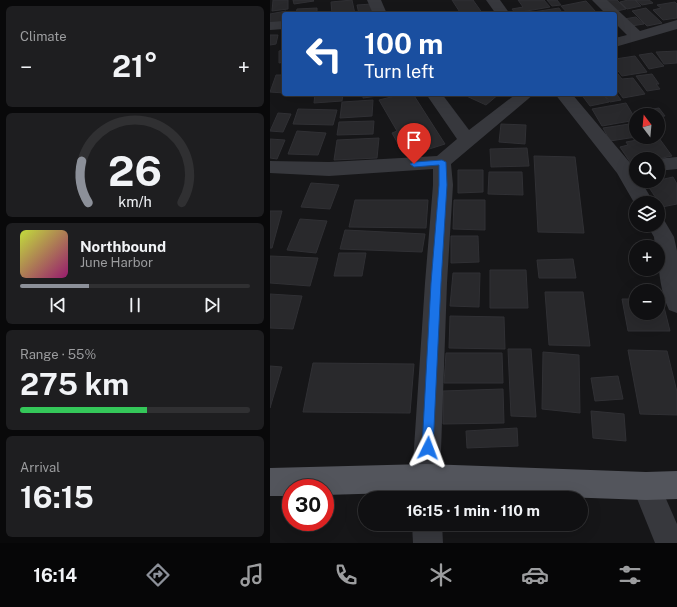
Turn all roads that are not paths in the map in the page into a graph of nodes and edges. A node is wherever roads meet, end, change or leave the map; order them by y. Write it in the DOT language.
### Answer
graph roads {
  1 [pos="374,0"];
  2 [pos="493,0"];
  3 [pos="599,0"];
  4 [pos="379,12"];
  5 [pos="502,12"];
  6 [pos="611,12"];
  7 [pos="617,18"];
  8 [pos="677,24"];
  9 [pos="270,26"];
  10 [pos="282,26"];
  11 [pos="637,36"];
  12 [pos="617,42"];
  13 [pos="435,96"];
  14 [pos="523,96"];
  15 [pos="565,96"];
  16 [pos="467,140"];
  17 [pos="442,162"];
  18 [pos="677,163"];
  19 [pos="665,164"];
  20 [pos="270,167"];
  21 [pos="629,167"];
  22 [pos="661,232"];
  23 [pos="677,303"];
  24 [pos="270,482"];
  25 [pos="677,484"];
  26 [pos="646,486"];
  27 [pos="426,488"];
  28 [pos="427,531"];
  29 [pos="428,543"];
  30 [pos="670,543"];
  1 -- 4 [label="street"];
  2 -- 5 [label="street"];
  3 -- 6 [label="street"];
  7 -- 11 [label="street"];
  8 -- 11 [label="street"];
  9 -- 10 [label="street"];
  11 -- 12 [label="street"];
  13 -- 16 [label="street"];
  14 -- 16 [label="street"];
  15 -- 21 [label="street"];
  16 -- 17 [label="street"];
  17 -- 20 [label="street"];
  17 -- 27 [label="street"];
  18 -- 19 [label="street"];
  22 -- 23 [label="street"];
  24 -- 27 [label="main road"];
  25 -- 26 [label="main road"];
  26 -- 27 [label="main road"];
  26 -- 30 [label="street"];
  28 -- 29 [label="street"];
}
